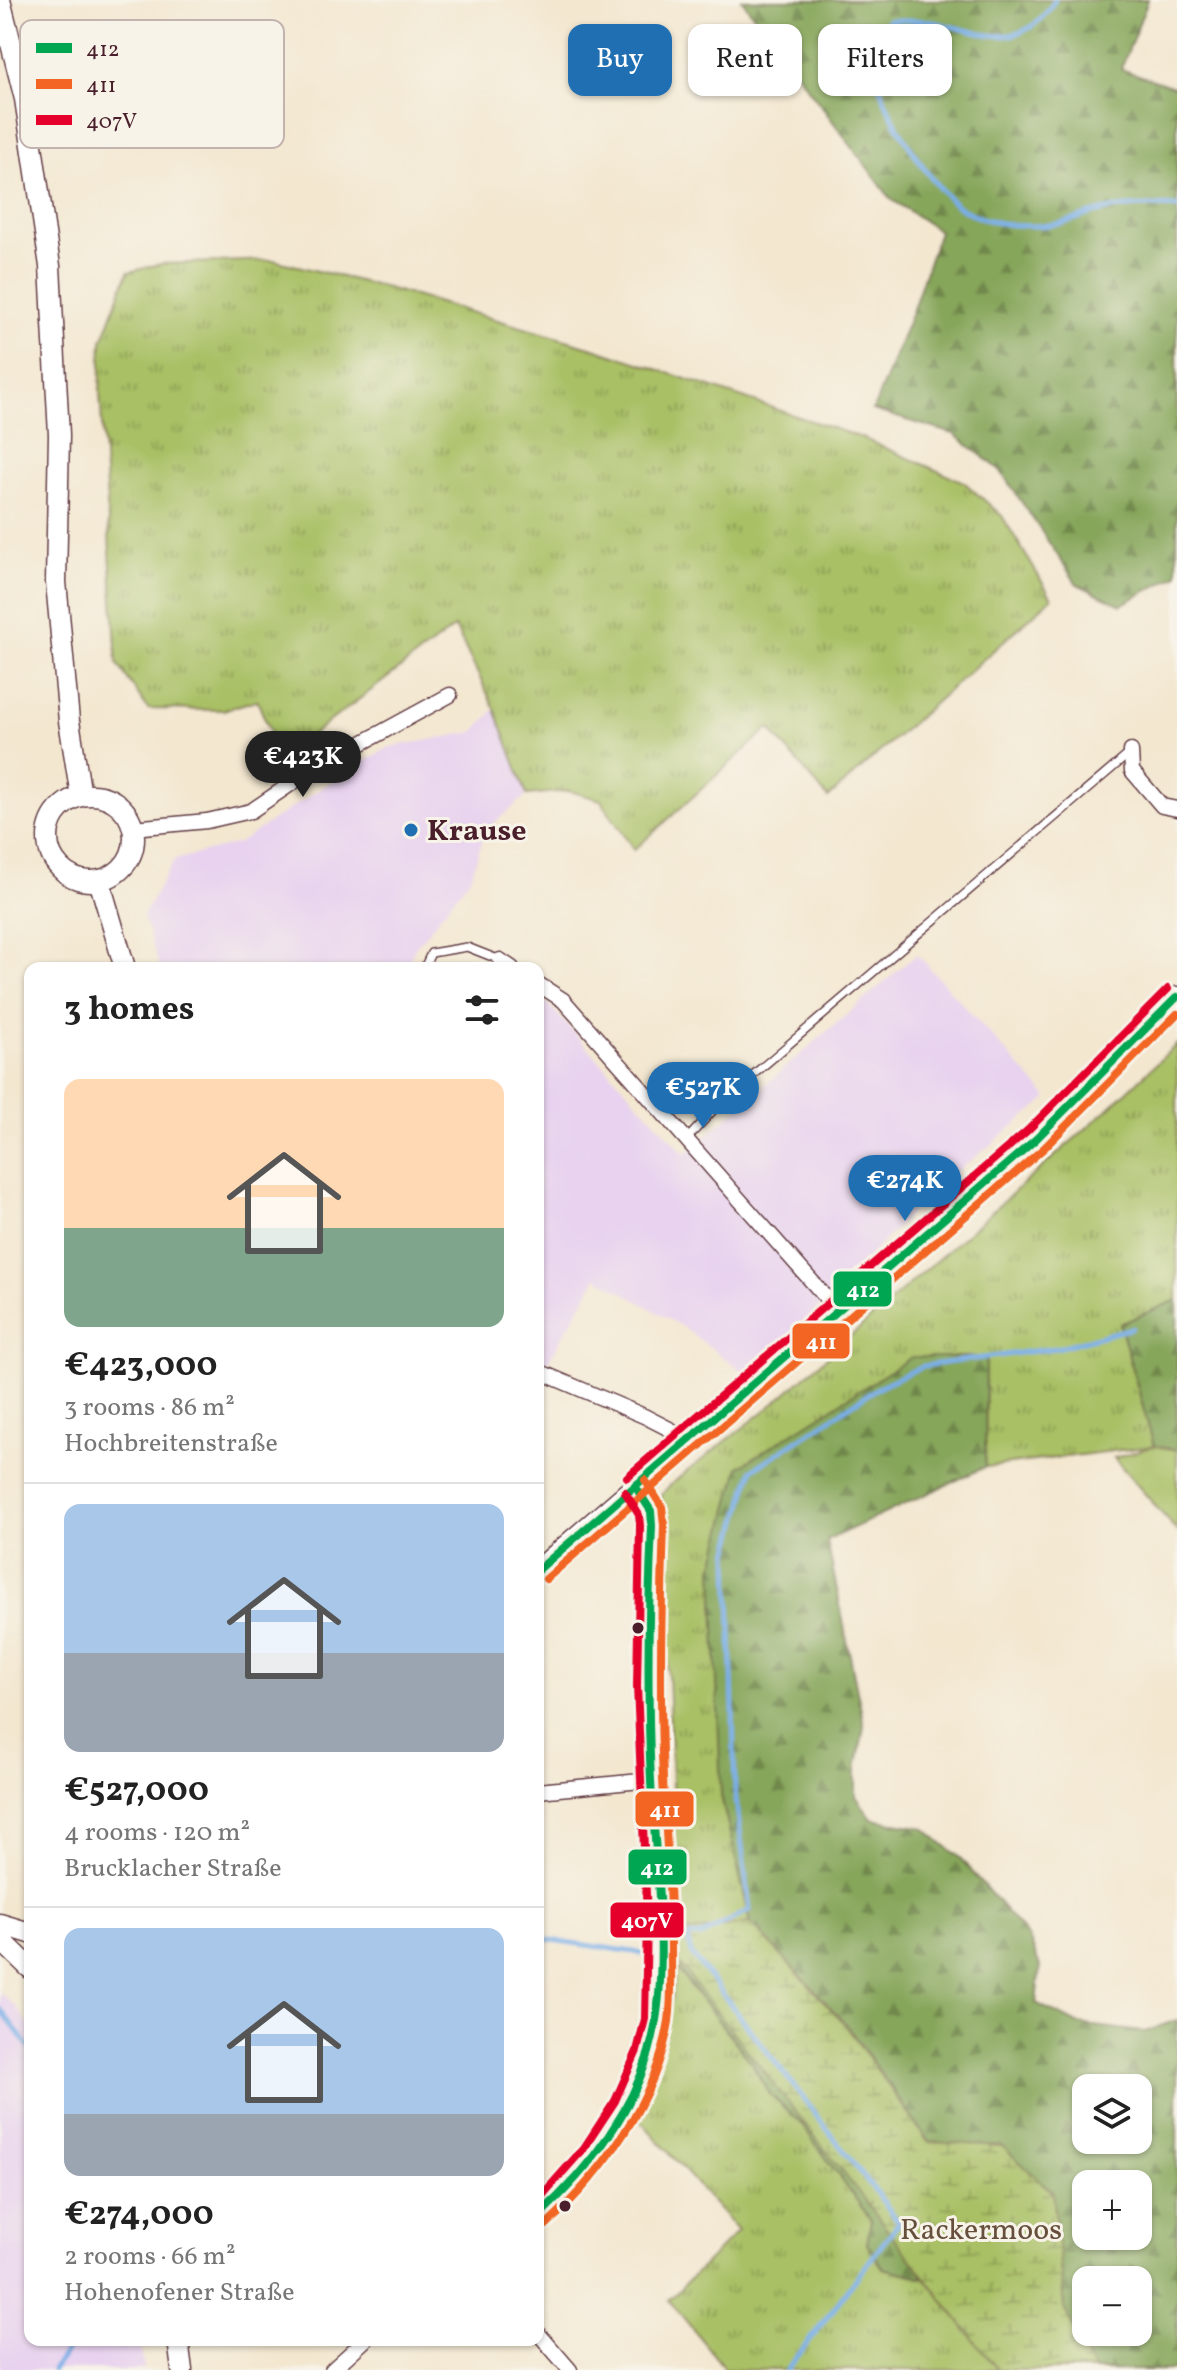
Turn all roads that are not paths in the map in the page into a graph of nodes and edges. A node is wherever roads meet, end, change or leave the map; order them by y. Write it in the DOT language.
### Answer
graph roads {
  1 [pos="0,0"];
  2 [pos="20,79"];
  3 [pos="32,148"];
  4 [pos="450,695"];
  5 [pos="1131,751"];
  6 [pos="81,796"];
  7 [pos="1177,809"];
  8 [pos="133,828"];
  9 [pos="99,880"];
  10 [pos="123,962"];
  11 [pos="427,962"];
  12 [pos="501,962"];
  13 [pos="544,988"];
  14 [pos="1177,997"];
  15 [pos="687,1140"];
  16 [pos="838,1311"];
  17 [pos="544,1374"];
  18 [pos="689,1439"];
  19 [pos="635,1486"];
  20 [pos="544,1565"];
  21 [pos="651,1780"];
  22 [pos="544,1790"];
  23 [pos="0,1924"];
  24 [pos="24,1931"];
  25 [pos="0,1939"];
  26 [pos="24,1962"];
  27 [pos="544,2211"];
  28 [pos="544,2340"];
  29 [pos="179,2346"];
  30 [pos="358,2346"];
  31 [pos="182,2370"];
  32 [pos="332,2370"];
  33 [pos="570,2370"];
  1 -- 2 [label="main road"];
  3 -- 6 [label="main road"];
  4 -- 8 [label="street"];
  5 -- 7 [label="street"];
  5 -- 15 [label="lane"];
  6 -- 8 [label="main road"];
  6 -- 9 [label="main road"];
  8 -- 9 [label="main road"];
  9 -- 10 [label="main road"];
  11 -- 12 [label="lane"];
  13 -- 15 [label="street"];
  14 -- 16 [label="main road"];
  15 -- 16 [label="street"];
  16 -- 18 [label="main road"];
  17 -- 18 [label="street"];
  18 -- 19 [label="main road"];
  19 -- 20 [label="main road"];
  19 -- 21 [label="street"];
  21 -- 22 [label="street"];
  21 -- 27 [label="street"];
  23 -- 24 [label="main road"];
  25 -- 26 [label="main road"];
  28 -- 33 [label="street"];
  29 -- 31 [label="main road"];
  30 -- 32 [label="street"];
}
